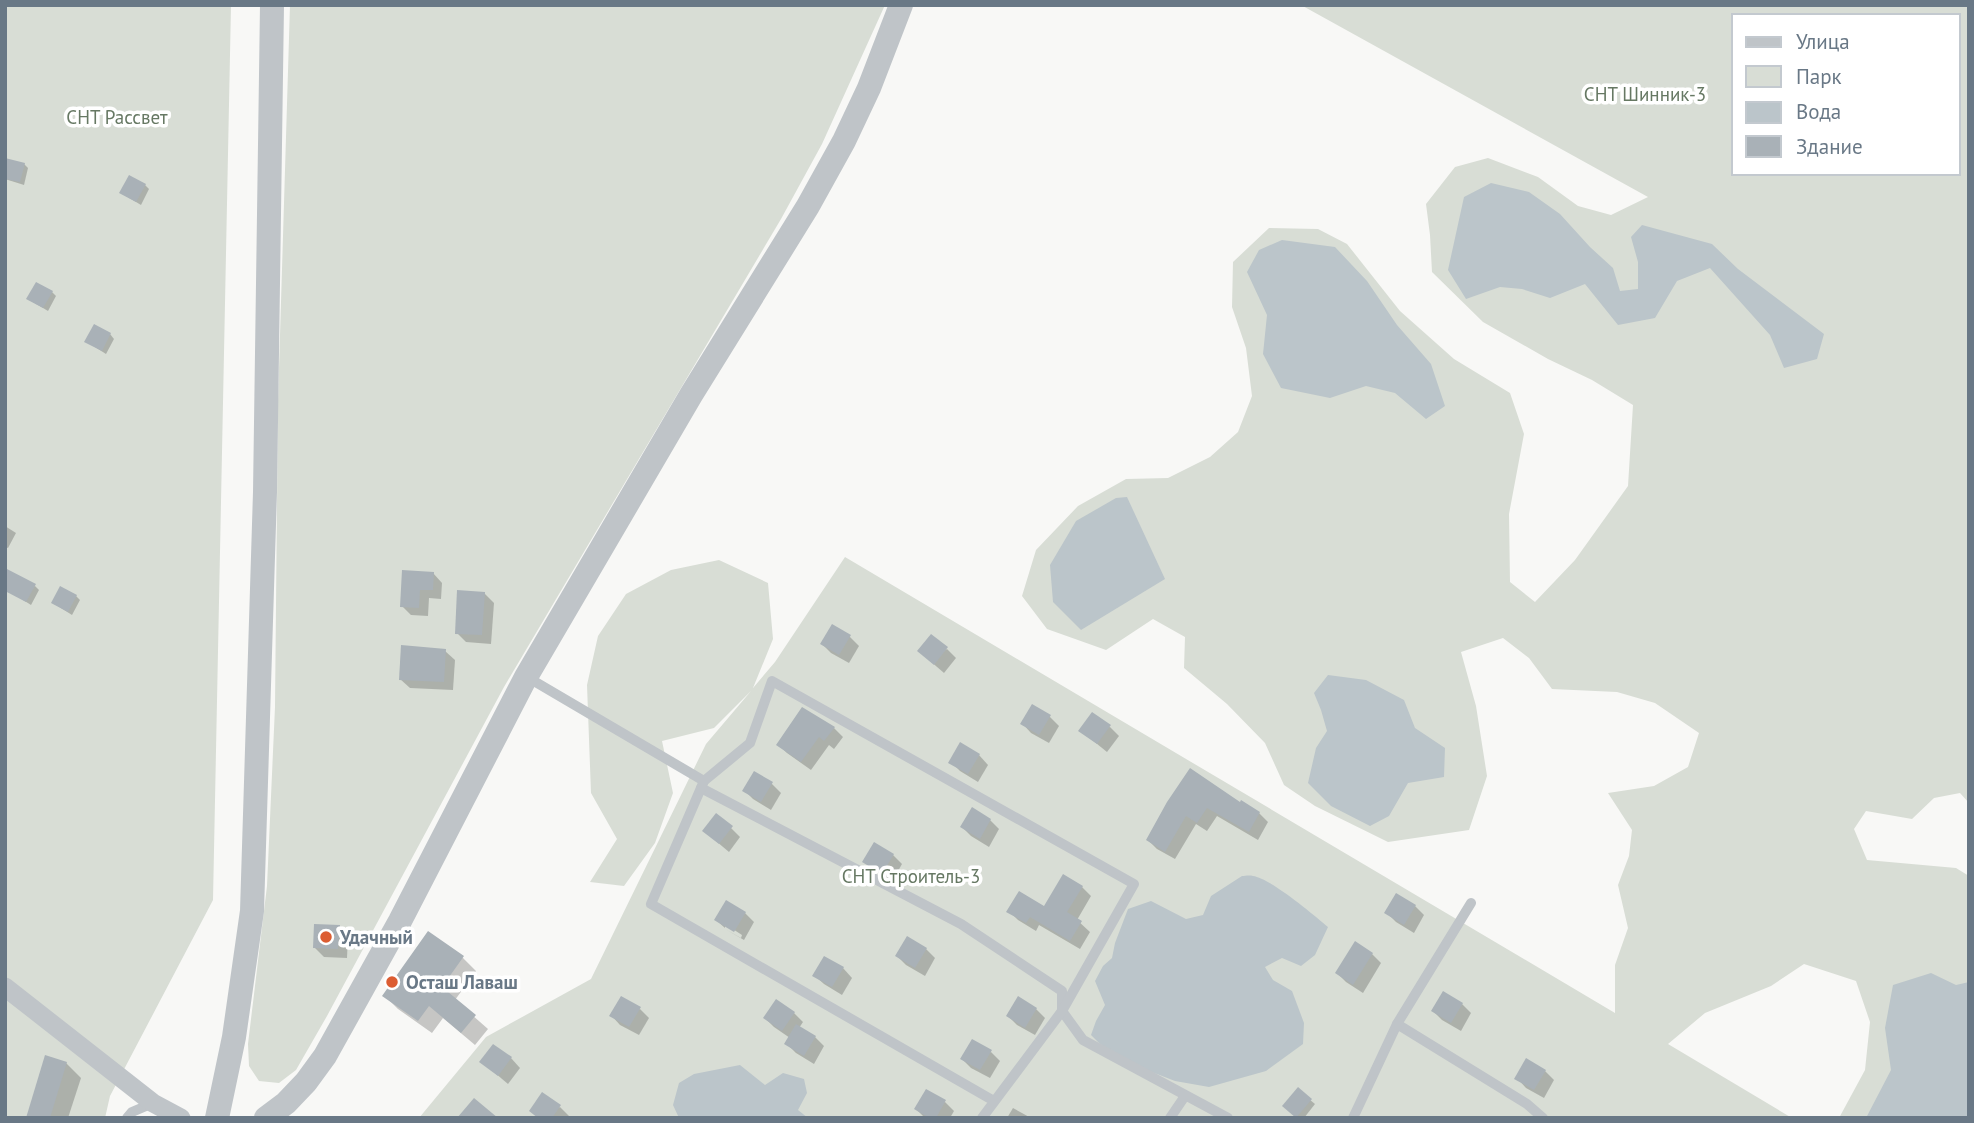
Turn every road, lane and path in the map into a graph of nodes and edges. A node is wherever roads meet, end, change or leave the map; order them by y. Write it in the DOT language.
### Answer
graph roads {
  1 [pos="272,5"];
  2 [pos="901,5"];
  3 [pos="526,677"];
  4 [pos="703,785"];
  5 [pos="1471,903"];
  6 [pos="5,987"];
  7 [pos="1062,1011"];
  8 [pos="1396,1024"];
  9 [pos="1185,1096"];
  10 [pos="994,1101"];
  11 [pos="153,1103"];
  12 [pos="127,1118"];
  13 [pos="181,1118"];
  14 [pos="217,1118"];
  15 [pos="266,1118"];
  16 [pos="982,1118"];
  17 [pos="1170,1118"];
  18 [pos="1228,1118"];
  19 [pos="1353,1118"];
  20 [pos="1543,1118"];
  1 -- 14 [label="street"];
  2 -- 3 [label="street"];
  3 -- 4 [label="lane"];
  3 -- 15 [label="street"];
  4 -- 7 [label="lane"];
  4 -- 7 [label="lane"];
  4 -- 10 [label="lane"];
  5 -- 8 [label="lane"];
  6 -- 11 [label="street"];
  7 -- 9 [label="lane"];
  7 -- 10 [label="lane"];
  8 -- 19 [label="lane"];
  8 -- 20 [label="lane"];
  9 -- 17 [label="lane"];
  9 -- 18 [label="lane"];
  10 -- 16 [label="lane"];
  11 -- 12 [label="lane"];
  11 -- 13 [label="street"];
}
